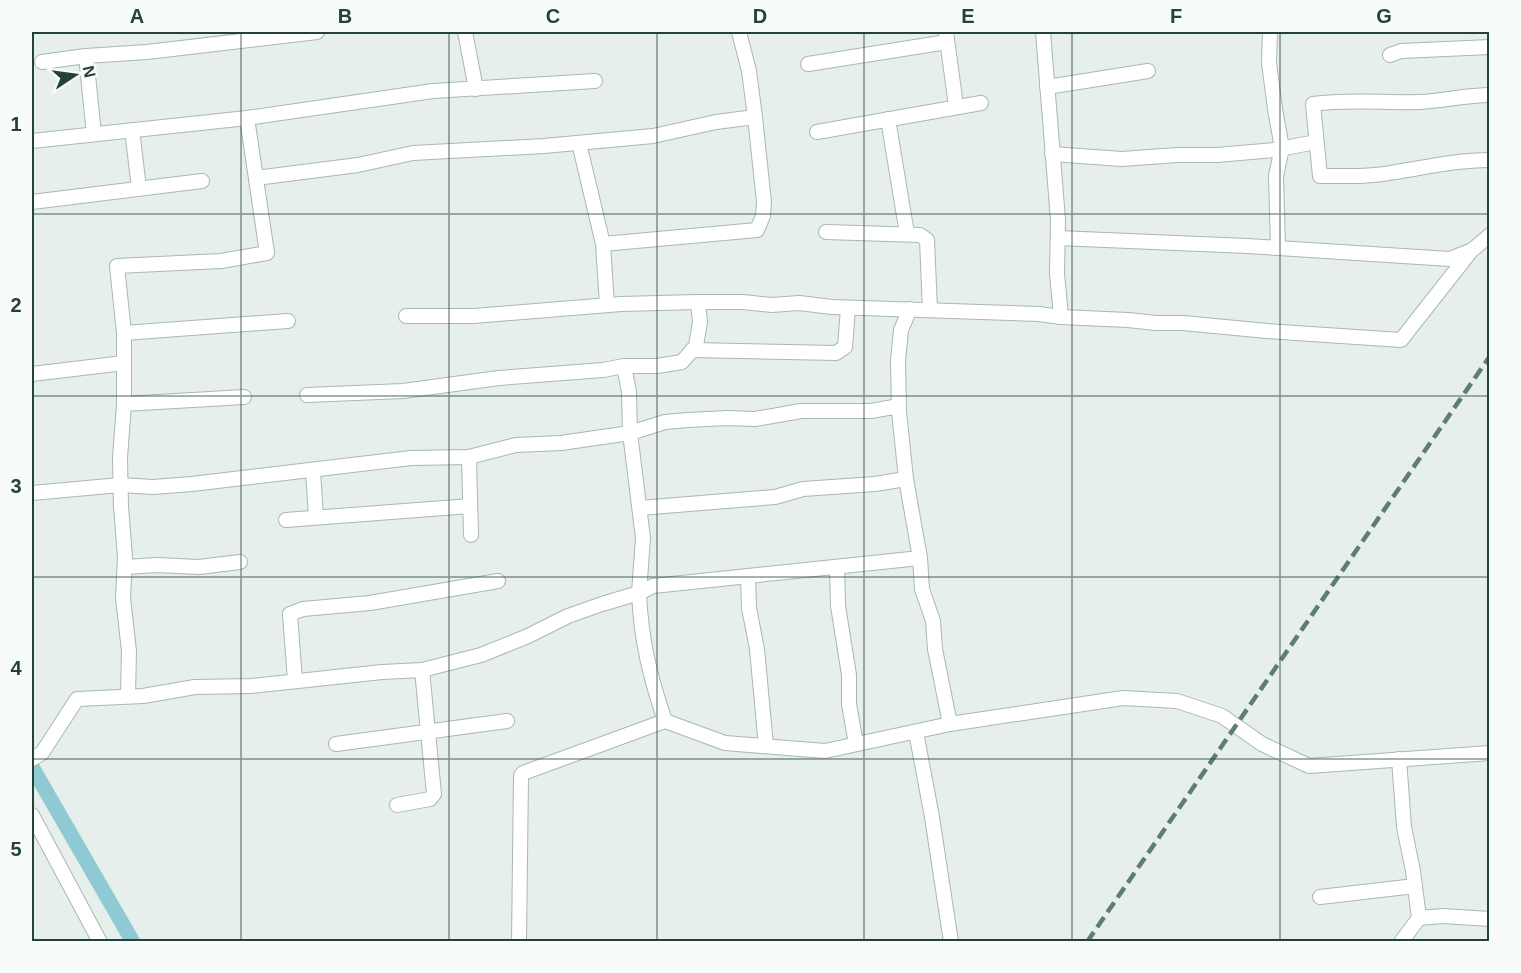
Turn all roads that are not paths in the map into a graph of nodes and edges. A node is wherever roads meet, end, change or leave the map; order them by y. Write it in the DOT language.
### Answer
graph roads {
  1 [pos="317,32"];
  2 [pos="465,32"];
  3 [pos="739,32"];
  4 [pos="1043,32"];
  5 [pos="1270,32"];
  6 [pos="263,34"];
  7 [pos="946,37"];
  8 [pos="1490,47"];
  9 [pos="1390,55"];
  10 [pos="86,56"];
  11 [pos="42,62"];
  12 [pos="808,64"];
  13 [pos="1148,70"];
  14 [pos="595,81"];
  15 [pos="1047,87"];
  16 [pos="476,89"];
  17 [pos="1490,95"];
  18 [pos="981,103"];
  19 [pos="956,106"];
  20 [pos="755,117"];
  21 [pos="247,118"];
  22 [pos="888,119"];
  23 [pos="132,130"];
  24 [pos="817,132"];
  25 [pos="94,134"];
  26 [pos="32,141"];
  27 [pos="1316,142"];
  28 [pos="579,143"];
  29 [pos="1282,148"];
  30 [pos="1052,154"];
  31 [pos="1490,160"];
  32 [pos="256,178"];
  33 [pos="202,181"];
  34 [pos="139,188"];
  35 [pos="32,202"];
  36 [pos="826,232"];
  37 [pos="907,234"];
  38 [pos="1490,235"];
  39 [pos="1058,238"];
  40 [pos="603,244"];
  41 [pos="1278,248"];
  42 [pos="1471,251"];
  43 [pos="698,302"];
  44 [pos="607,305"];
  45 [pos="848,308"];
  46 [pos="909,309"];
  47 [pos="930,309"];
  48 [pos="406,316"];
  49 [pos="1061,317"];
  50 [pos="288,321"];
  51 [pos="124,333"];
  52 [pos="692,350"];
  53 [pos="124,363"];
  54 [pos="624,366"];
  55 [pos="32,374"];
  56 [pos="307,395"];
  57 [pos="244,396"];
  58 [pos="124,404"];
  59 [pos="899,406"];
  60 [pos="630,433"];
  61 [pos="469,457"];
  62 [pos="313,471"];
  63 [pos="906,479"];
  64 [pos="120,485"];
  65 [pos="32,493"];
  66 [pos="470,506"];
  67 [pos="640,508"];
  68 [pos="316,517"];
  69 [pos="286,519"];
  70 [pos="471,535"];
  71 [pos="920,558"];
  72 [pos="240,562"];
  73 [pos="125,567"];
  74 [pos="837,567"];
  75 [pos="748,577"];
  76 [pos="498,581"];
  77 [pos="639,594"];
  78 [pos="422,670"];
  79 [pos="295,681"];
  80 [pos="128,696"];
  81 [pos="665,720"];
  82 [pos="507,721"];
  83 [pos="950,724"];
  84 [pos="428,732"];
  85 [pos="916,732"];
  86 [pos="336,744"];
  87 [pos="856,744"];
  88 [pos="766,746"];
  89 [pos="1490,753"];
  90 [pos="37,756"];
  91 [pos="1399,759"];
  92 [pos="397,805"];
  93 [pos="32,815"];
  94 [pos="1415,886"];
  95 [pos="1320,897"];
  96 [pos="1419,918"];
  97 [pos="1490,919"];
  98 [pos="100,942"];
  99 [pos="519,942"];
  100 [pos="951,942"];
  101 [pos="1401,942"];
  1 -- 6 [label="street"];
  2 -- 16 [label="street"];
  3 -- 20 [label="street"];
  4 -- 15 [label="street"];
  5 -- 29 [label="street"];
  6 -- 10 [label="street"];
  7 -- 12 [label="street"];
  7 -- 19 [label="street"];
  8 -- 9 [label="street"];
  10 -- 11 [label="street"];
  10 -- 25 [label="street"];
  13 -- 15 [label="street"];
  14 -- 16 [label="street"];
  15 -- 30 [label="street"];
  16 -- 21 [label="street"];
  17 -- 27 [label="street"];
  18 -- 19 [label="street"];
  19 -- 22 [label="street"];
  20 -- 28 [label="street"];
  20 -- 40 [label="street"];
  21 -- 23 [label="street"];
  21 -- 32 [label="street"];
  22 -- 24 [label="street"];
  22 -- 37 [label="street"];
  23 -- 25 [label="street"];
  23 -- 34 [label="street"];
  25 -- 26 [label="street"];
  27 -- 29 [label="street"];
  27 -- 31 [label="street"];
  28 -- 32 [label="street"];
  28 -- 40 [label="street"];
  29 -- 30 [label="street"];
  29 -- 41 [label="street"];
  30 -- 39 [label="street"];
  32 -- 51 [label="street"];
  33 -- 34 [label="street"];
  34 -- 35 [label="street"];
  36 -- 37 [label="street"];
  37 -- 47 [label="street"];
  38 -- 42 [label="street"];
  39 -- 41 [label="street"];
  39 -- 49 [label="street"];
  40 -- 44 [label="street"];
  41 -- 42 [label="street"];
  42 -- 49 [label="street"];
  43 -- 44 [label="street"];
  43 -- 45 [label="street"];
  43 -- 52 [label="street"];
  44 -- 48 [label="street"];
  45 -- 46 [label="street"];
  45 -- 52 [label="street"];
  46 -- 47 [label="street"];
  46 -- 59 [label="street"];
  47 -- 49 [label="street"];
  50 -- 51 [label="street"];
  51 -- 53 [label="street"];
  52 -- 54 [label="street"];
  53 -- 55 [label="street"];
  53 -- 58 [label="street"];
  54 -- 56 [label="street"];
  54 -- 60 [label="street"];
  57 -- 58 [label="street"];
  58 -- 64 [label="street"];
  59 -- 60 [label="street"];
  59 -- 63 [label="street"];
  60 -- 61 [label="street"];
  60 -- 67 [label="street"];
  61 -- 62 [label="street"];
  61 -- 66 [label="street"];
  62 -- 64 [label="street"];
  62 -- 68 [label="street"];
  63 -- 67 [label="street"];
  63 -- 71 [label="street"];
  64 -- 65 [label="street"];
  64 -- 73 [label="street"];
  66 -- 68 [label="street"];
  66 -- 70 [label="street"];
  67 -- 77 [label="street"];
  68 -- 69 [label="street"];
  71 -- 74 [label="street"];
  71 -- 83 [label="street"];
  72 -- 73 [label="street"];
  73 -- 80 [label="street"];
  74 -- 75 [label="street"];
  74 -- 87 [label="street"];
  75 -- 77 [label="street"];
  75 -- 88 [label="street"];
  76 -- 79 [label="street"];
  77 -- 78 [label="street"];
  77 -- 81 [label="street"];
  78 -- 79 [label="street"];
  78 -- 84 [label="street"];
  79 -- 80 [label="street"];
  80 -- 90 [label="street"];
  81 -- 88 [label="street"];
  81 -- 99 [label="street"];
  82 -- 84 [label="street"];
  83 -- 85 [label="street"];
  83 -- 91 [label="street"];
  84 -- 86 [label="street"];
  84 -- 92 [label="street"];
  85 -- 87 [label="street"];
  85 -- 100 [label="street"];
  87 -- 88 [label="street"];
  89 -- 91 [label="street"];
  91 -- 94 [label="street"];
  93 -- 98 [label="street"];
  94 -- 95 [label="street"];
  94 -- 96 [label="street"];
  96 -- 97 [label="street"];
  96 -- 101 [label="street"];
}
